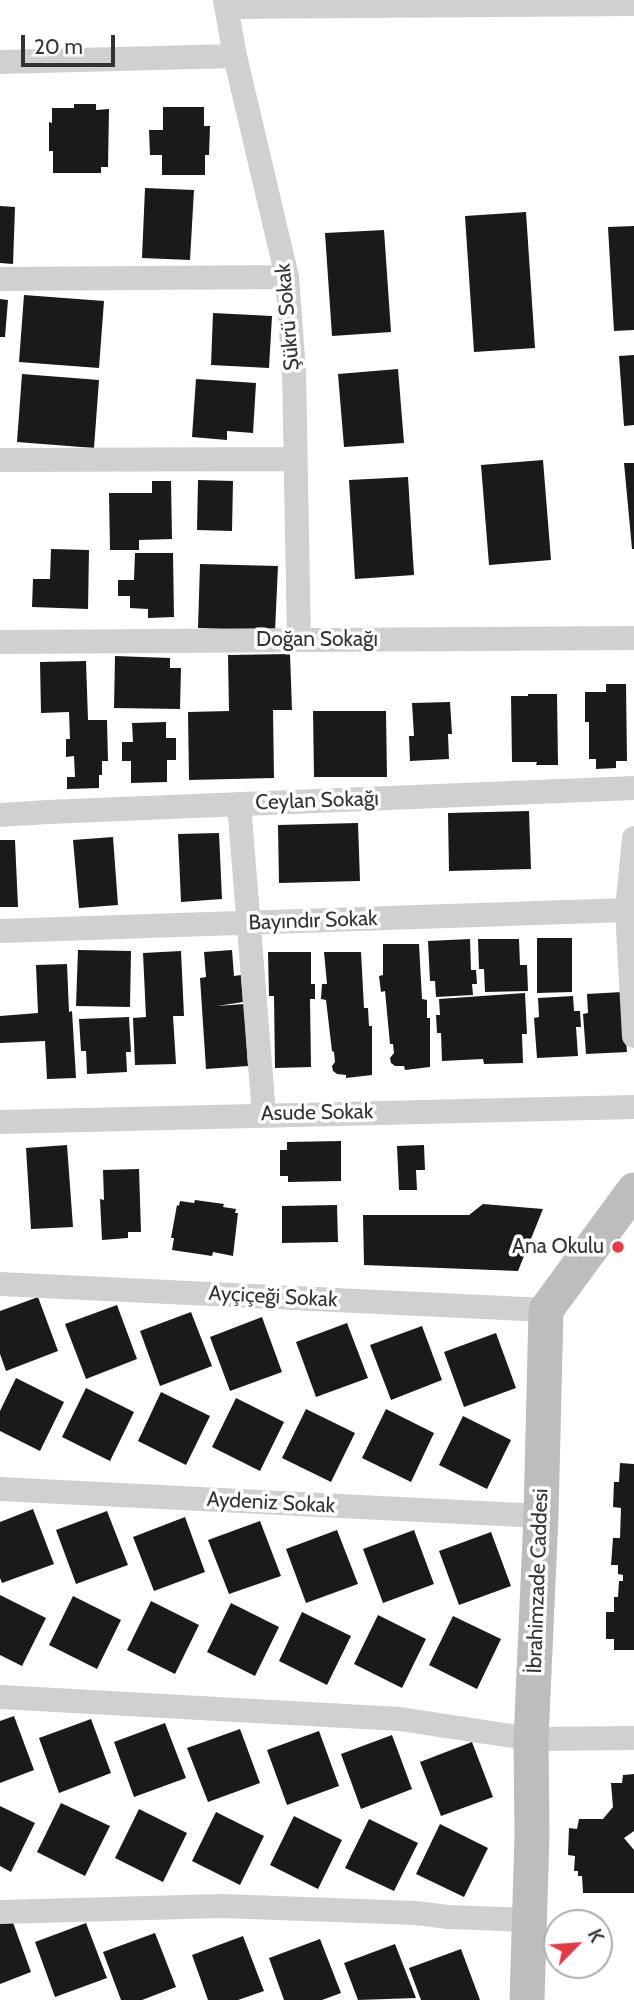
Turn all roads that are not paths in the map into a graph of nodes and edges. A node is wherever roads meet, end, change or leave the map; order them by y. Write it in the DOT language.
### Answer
graph roads {
  1 [pos="534,2"];
  2 [pos="226,3"];
  3 [pos="634,4"];
  4 [pos="235,56"];
  5 [pos="0,62"];
  6 [pos="287,277"];
  7 [pos="0,279"];
  8 [pos="295,459"];
  9 [pos="0,460"];
  10 [pos="634,638"];
  11 [pos="299,640"];
  12 [pos="0,642"];
  13 [pos="634,788"];
  14 [pos="239,804"];
  15 [pos="0,816"];
  16 [pos="634,838"];
  17 [pos="627,910"];
  18 [pos="250,923"];
  19 [pos="0,931"];
  20 [pos="634,1036"];
  21 [pos="634,1107"];
  22 [pos="264,1114"];
  23 [pos="0,1122"];
  24 [pos="634,1190"];
  25 [pos="0,1284"];
  26 [pos="546,1310"];
  27 [pos="0,1489"];
  28 [pos="541,1516"];
  29 [pos="0,1697"];
  30 [pos="634,1738"];
  31 [pos="531,1739"];
  32 [pos="0,1912"];
  33 [pos="531,1920"];
  34 [pos="527,2000"];
  1 -- 2 [label="street"];
  1 -- 3 [label="street"];
  2 -- 4 [label="street, Şükrü Sokak"];
  4 -- 5 [label="street"];
  4 -- 6 [label="street, Şükrü Sokak"];
  6 -- 7 [label="street"];
  6 -- 8 [label="street, Şükrü Sokak"];
  8 -- 9 [label="street"];
  8 -- 11 [label="street, Şükrü Sokak"];
  10 -- 11 [label="street, Doğan Sokağı"];
  11 -- 12 [label="street, Doğan Sokağı"];
  13 -- 14 [label="street, Ceylan Sokağı"];
  14 -- 15 [label="street, Ceylan Sokağı"];
  14 -- 18 [label="street"];
  16 -- 17 [label="street"];
  17 -- 18 [label="street, Bayındır Sokak"];
  17 -- 20 [label="street"];
  18 -- 19 [label="street, Bayındır Sokak"];
  18 -- 22 [label="street"];
  21 -- 22 [label="street, Asude Sokak"];
  22 -- 23 [label="street, Asude Sokak"];
  24 -- 26 [label="main road"];
  25 -- 26 [label="street, Ayçiçeği Sokak"];
  26 -- 28 [label="main road, İbrahimzade Caddesi"];
  27 -- 28 [label="street, Aydeniz Sokak"];
  28 -- 31 [label="main road, İbrahimzade Caddesi"];
  29 -- 31 [label="street"];
  30 -- 31 [label="street"];
  31 -- 33 [label="main road, İbrahimzade Caddesi"];
  32 -- 33 [label="street"];
  33 -- 34 [label="main road, İbrahimzade Caddesi"];
}
